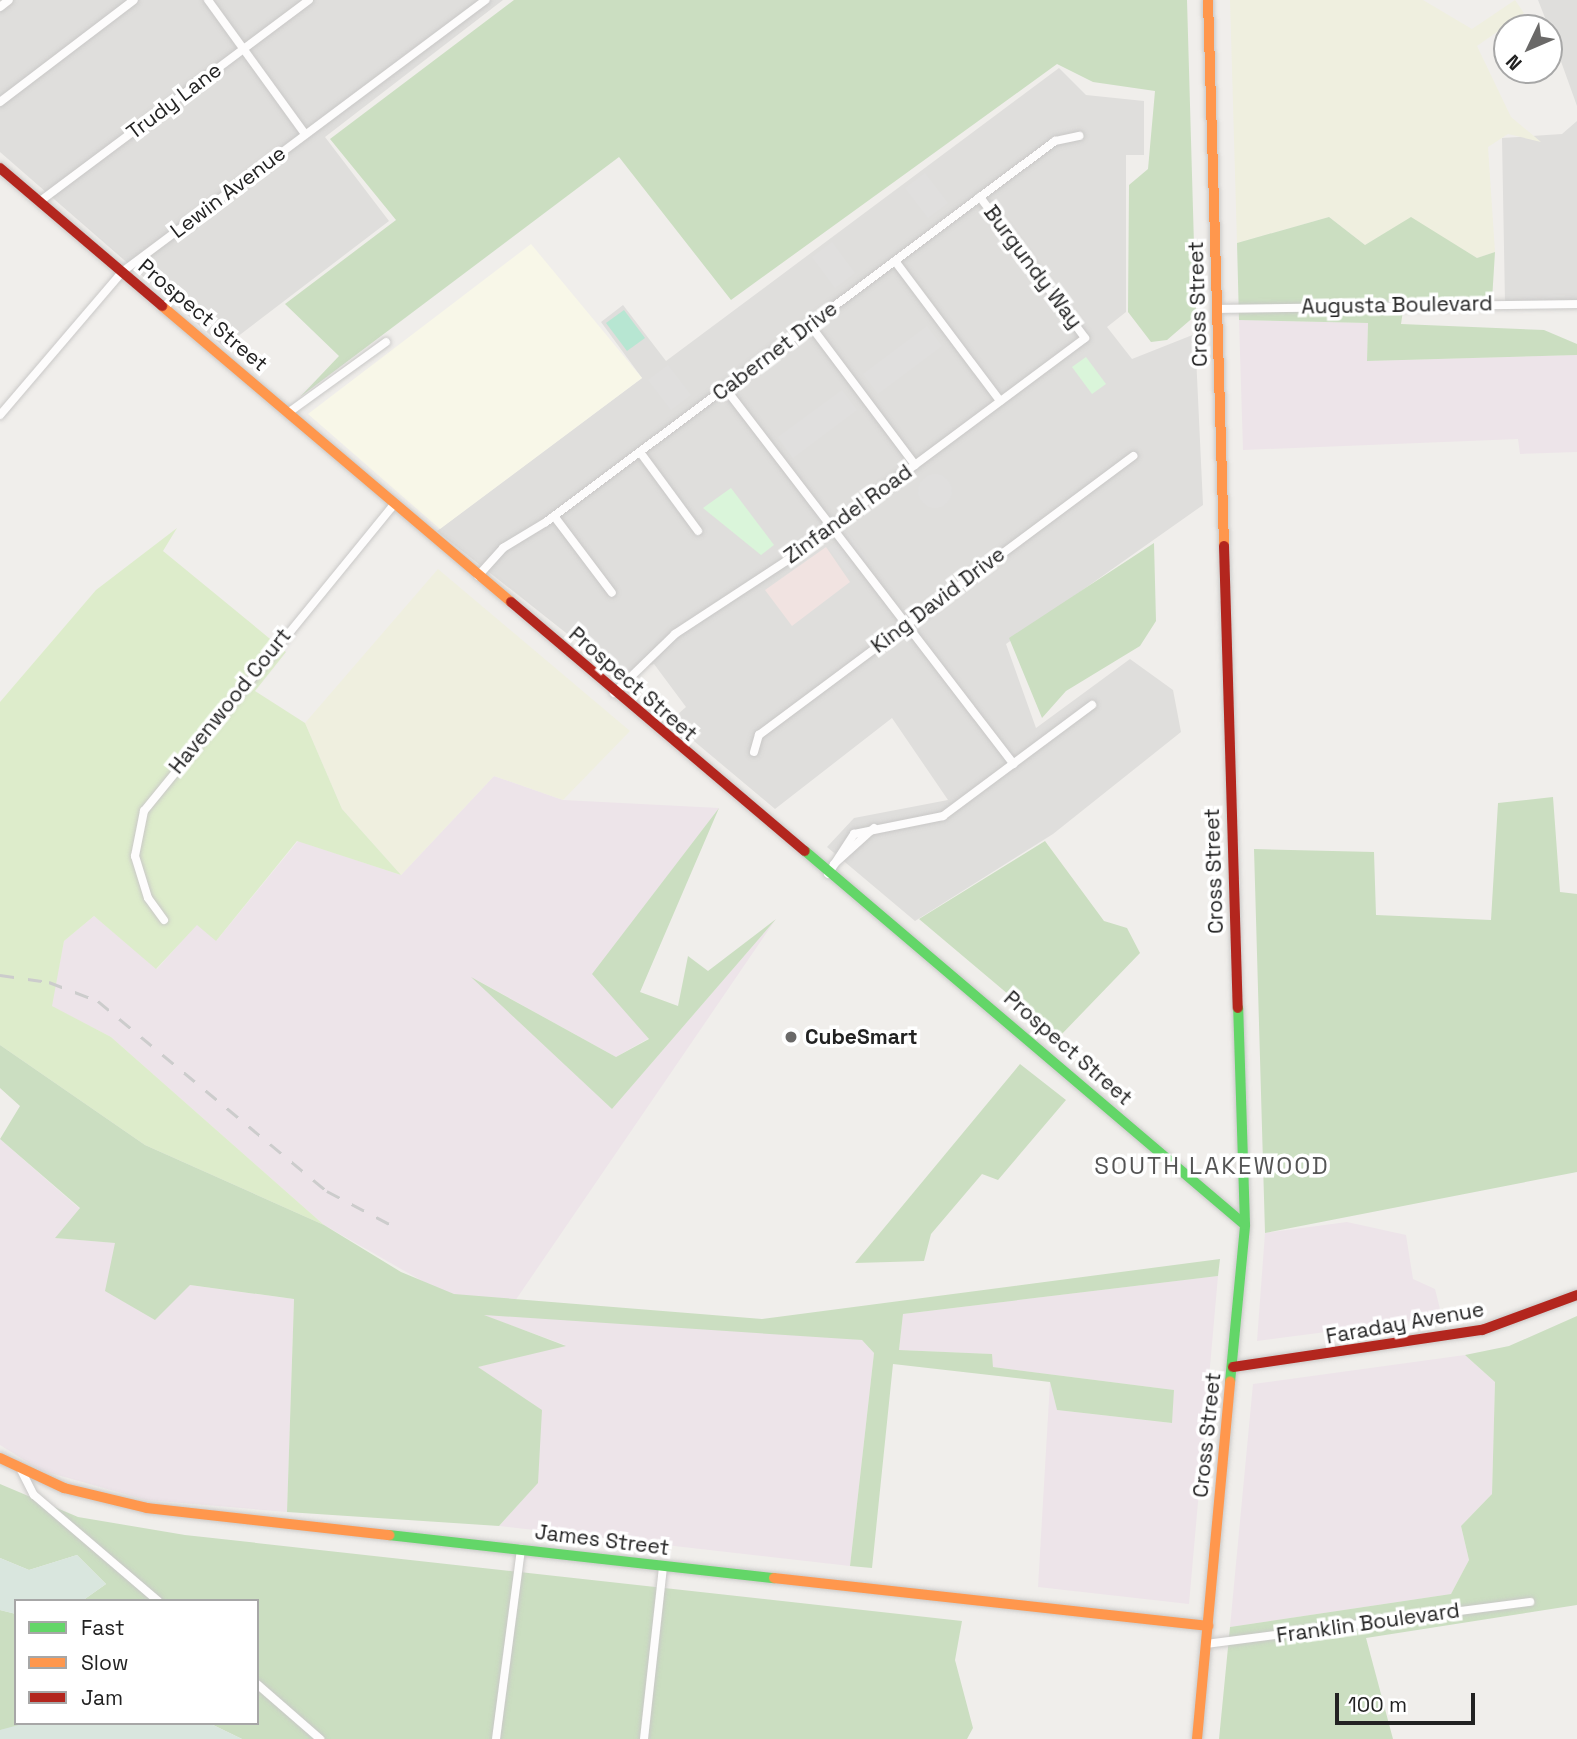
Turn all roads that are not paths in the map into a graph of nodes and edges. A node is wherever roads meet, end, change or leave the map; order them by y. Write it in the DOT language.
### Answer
graph roads {
  1 [pos="9,0"];
  2 [pos="134,0"];
  3 [pos="208,0"];
  4 [pos="309,0"];
  5 [pos="486,0"];
  6 [pos="1209,0"];
  7 [pos="0,7"];
  8 [pos="243,49"];
  9 [pos="0,102"];
  10 [pos="305,134"];
  11 [pos="1079,135"];
  12 [pos="0,168"];
  13 [pos="980,197"];
  14 [pos="39,202"];
  15 [pos="895,261"];
  16 [pos="122,272"];
  17 [pos="1577,304"];
  18 [pos="1217,309"];
  19 [pos="810,325"];
  20 [pos="1085,338"];
  21 [pos="386,342"];
  22 [pos="725,388"];
  23 [pos="1000,401"];
  24 [pos="288,412"];
  25 [pos="0,415"];
  26 [pos="640,452"];
  27 [pos="1132,456"];
  28 [pos="915,465"];
  29 [pos="394,504"];
  30 [pos="554,516"];
  31 [pos="830,529"];
  32 [pos="698,531"];
  33 [pos="478,576"];
  34 [pos="612,593"];
  35 [pos="903,626"];
  36 [pos="614,693"];
  37 [pos="1093,705"];
  38 [pos="754,752"];
  39 [pos="1013,764"];
  40 [pos="831,869"];
  41 [pos="164,920"];
  42 [pos="1245,1225"];
  43 [pos="1577,1295"];
  44 [pos="1233,1367"];
  45 [pos="0,1458"];
  46 [pos="21,1470"];
  47 [pos="521,1549"];
  48 [pos="663,1567"];
  49 [pos="156,1599"];
  50 [pos="1530,1602"];
  51 [pos="1208,1626"];
  52 [pos="1206,1644"];
  53 [pos="259,1686"];
  54 [pos="320,1739"];
  55 [pos="496,1739"];
  56 [pos="644,1739"];
  57 [pos="1197,1739"];
  1 -- 7 [label="street"];
  2 -- 9 [label="street"];
  3 -- 8 [label="street"];
  4 -- 8 [label="street, Trudy Lane"];
  5 -- 10 [label="street, Lewin Avenue"];
  6 -- 18 [label="street, Cross Street"];
  8 -- 10 [label="street"];
  8 -- 14 [label="street, Trudy Lane"];
  10 -- 16 [label="street, Lewin Avenue"];
  11 -- 13 [label="street, Cabernet Drive"];
  12 -- 14 [label="street, Prospect Street"];
  13 -- 15 [label="street, Cabernet Drive"];
  13 -- 20 [label="street, Burgundy Way"];
  14 -- 16 [label="street, Prospect Street"];
  15 -- 19 [label="street, Cabernet Drive"];
  15 -- 23 [label="street"];
  16 -- 24 [label="street, Prospect Street"];
  16 -- 25 [label="street, Lewin Avenue"];
  17 -- 18 [label="street, Augusta Boulevard"];
  18 -- 42 [label="street, Cross Street"];
  19 -- 22 [label="street, Cabernet Drive"];
  19 -- 28 [label="street"];
  20 -- 23 [label="street, Zinfandel Road"];
  21 -- 24 [label="street"];
  22 -- 26 [label="street, Cabernet Drive"];
  22 -- 31 [label="street"];
  23 -- 28 [label="street, Zinfandel Road"];
  24 -- 29 [label="street, Prospect Street"];
  26 -- 30 [label="street, Cabernet Drive"];
  26 -- 32 [label="street"];
  27 -- 35 [label="street, King David Drive"];
  28 -- 31 [label="street, Zinfandel Road"];
  29 -- 33 [label="street, Prospect Street"];
  29 -- 41 [label="street, Havenwood Court"];
  30 -- 33 [label="street, Cabernet Drive"];
  30 -- 34 [label="street"];
  31 -- 35 [label="street"];
  31 -- 36 [label="street, Zinfandel Road"];
  33 -- 36 [label="street, Prospect Street"];
  35 -- 38 [label="street, King David Drive"];
  35 -- 39 [label="street"];
  36 -- 40 [label="street, Prospect Street"];
  37 -- 39 [label="street"];
  39 -- 40 [label="street"];
  40 -- 42 [label="street, Prospect Street"];
  42 -- 44 [label="street, Cross Street"];
  43 -- 44 [label="street, Faraday Avenue"];
  44 -- 51 [label="street, Cross Street"];
  45 -- 46 [label="street, James Street"];
  46 -- 47 [label="street, James Street"];
  46 -- 49 [label="street"];
  47 -- 48 [label="street, James Street"];
  47 -- 55 [label="street"];
  48 -- 51 [label="street, James Street"];
  48 -- 56 [label="street"];
  50 -- 52 [label="street, Franklin Boulevard"];
  51 -- 52 [label="street, Cross Street"];
  52 -- 57 [label="street, Cross Street"];
  53 -- 54 [label="street"];
}
